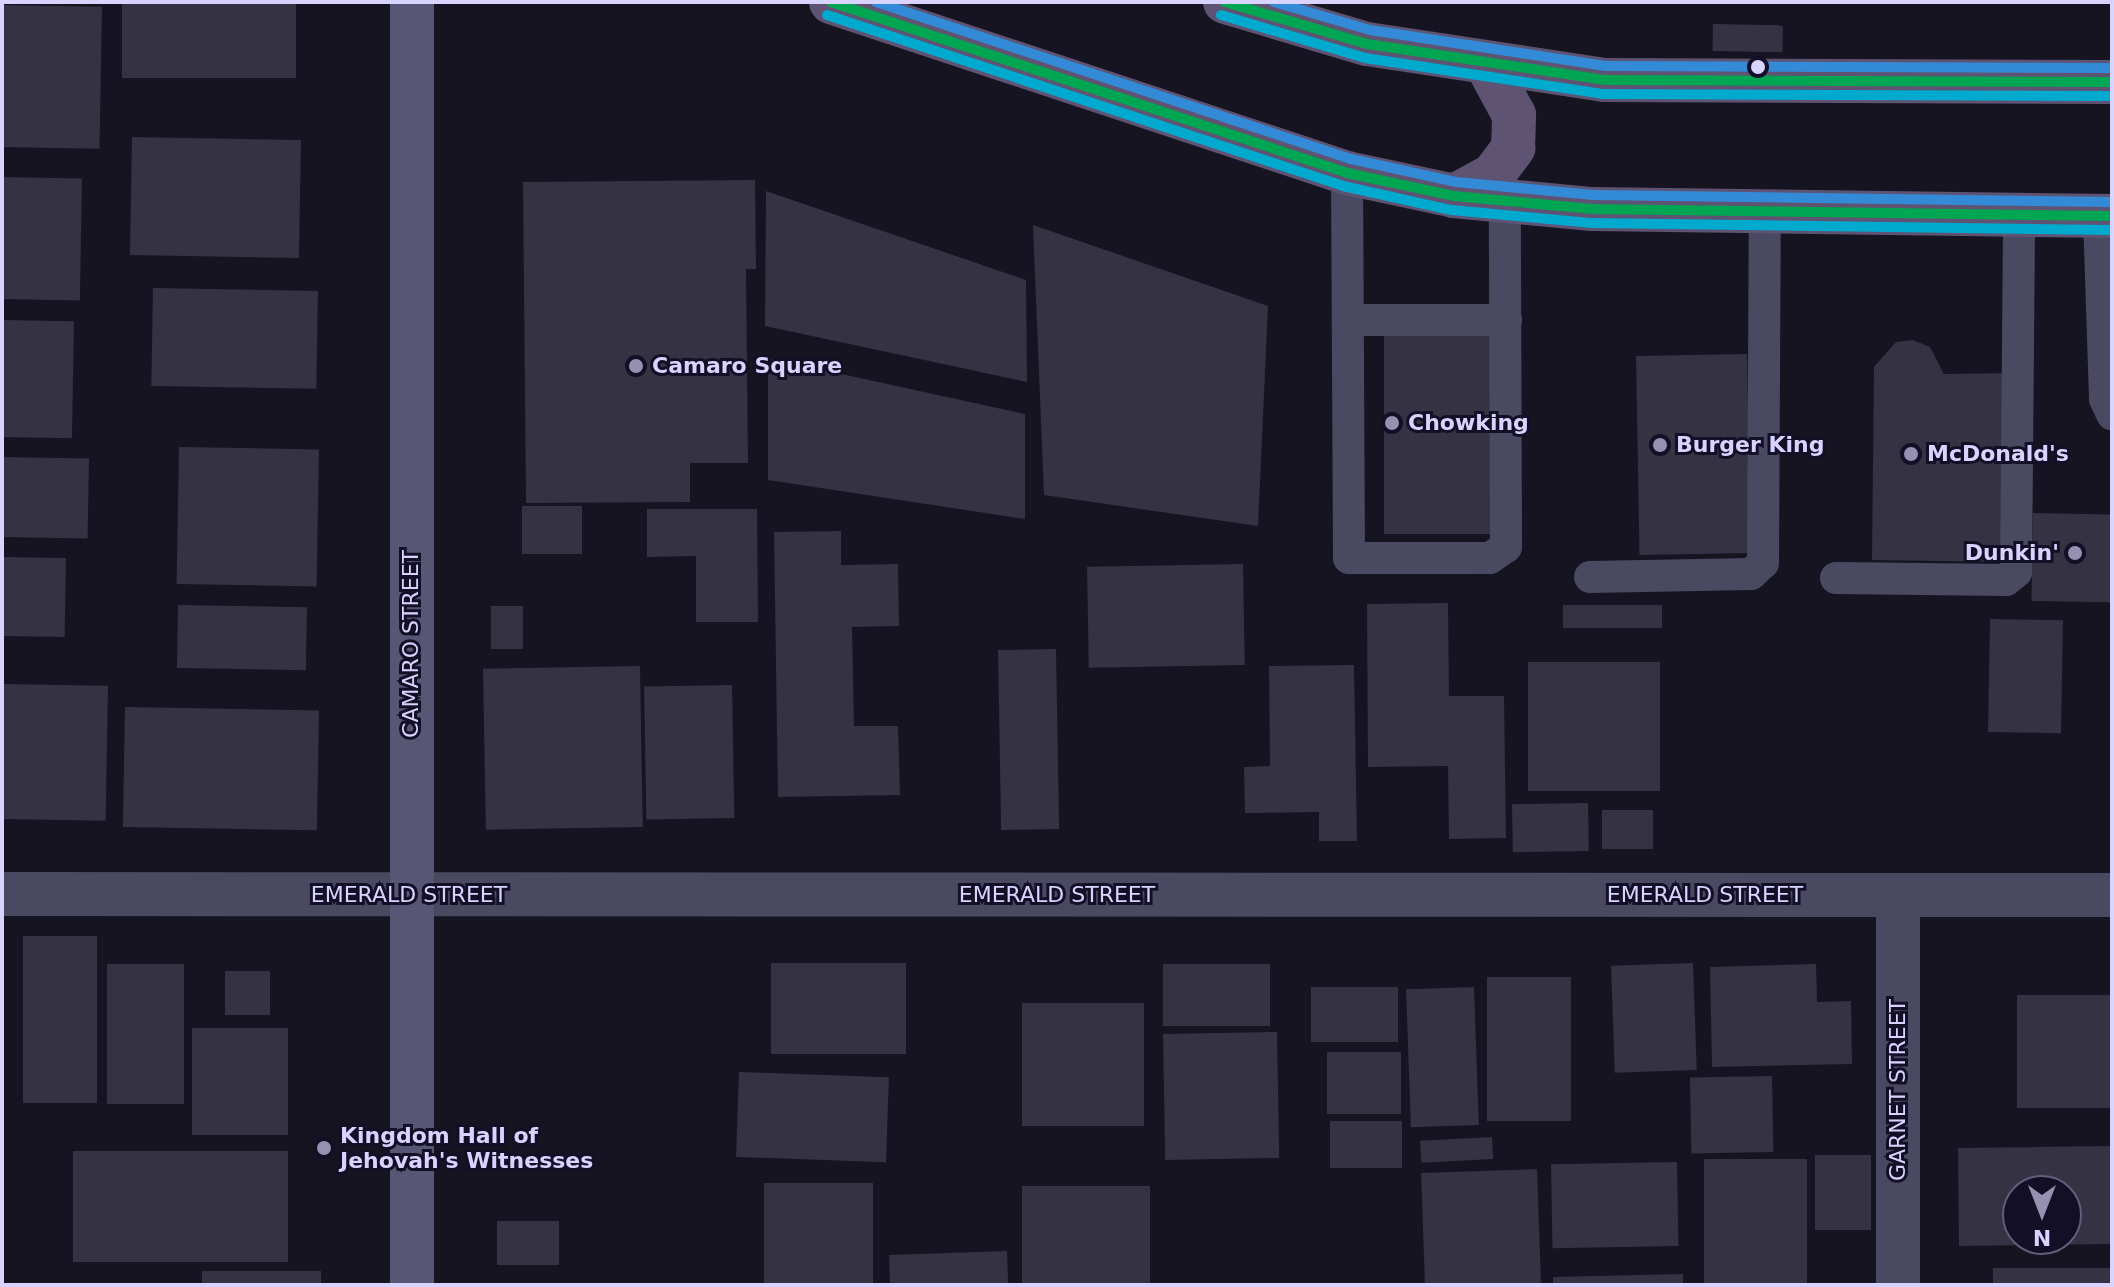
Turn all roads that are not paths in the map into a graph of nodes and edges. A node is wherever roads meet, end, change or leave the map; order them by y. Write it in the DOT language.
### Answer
graph roads {
  1 [pos="412,2"];
  2 [pos="831,2"];
  3 [pos="1225,2"];
  4 [pos="1487,65"];
  5 [pos="1581,78"];
  6 [pos="2112,82"];
  7 [pos="1347,173"];
  8 [pos="1454,196"];
  9 [pos="1505,203"];
  10 [pos="1560,206"];
  11 [pos="1765,211"];
  12 [pos="2019,216"];
  13 [pos="2106,216"];
  14 [pos="1348,320"];
  15 [pos="1506,320"];
  16 [pos="2112,414"];
  17 [pos="1590,577"];
  18 [pos="1836,578"];
  19 [pos="2,894"];
  20 [pos="1898,895"];
  21 [pos="2112,895"];
  22 [pos="411,896"];
  23 [pos="412,1285"];
  24 [pos="1898,1285"];
  1 -- 22 [label="street, CAMARO STREET"];
  2 -- 7 [label="main road"];
  3 -- 4 [label="main road"];
  4 -- 5 [label="main road"];
  4 -- 8 [label="main road"];
  5 -- 6 [label="main road"];
  5 -- 10 [label="main road"];
  7 -- 8 [label="main road"];
  7 -- 14 [label="lane"];
  8 -- 9 [label="main road"];
  9 -- 10 [label="main road"];
  9 -- 15 [label="lane"];
  10 -- 11 [label="main road"];
  11 -- 12 [label="main road"];
  11 -- 17 [label="lane"];
  12 -- 13 [label="main road"];
  12 -- 18 [label="lane"];
  13 -- 16 [label="lane"];
  14 -- 15 [label="lane"];
  14 -- 15 [label="lane"];
  19 -- 22 [label="street, EMERALD STREET"];
  20 -- 21 [label="street, EMERALD STREET"];
  20 -- 22 [label="street, EMERALD STREET"];
  20 -- 24 [label="street, GARNET STREET"];
  22 -- 23 [label="street, CAMARO STREET"];
}
